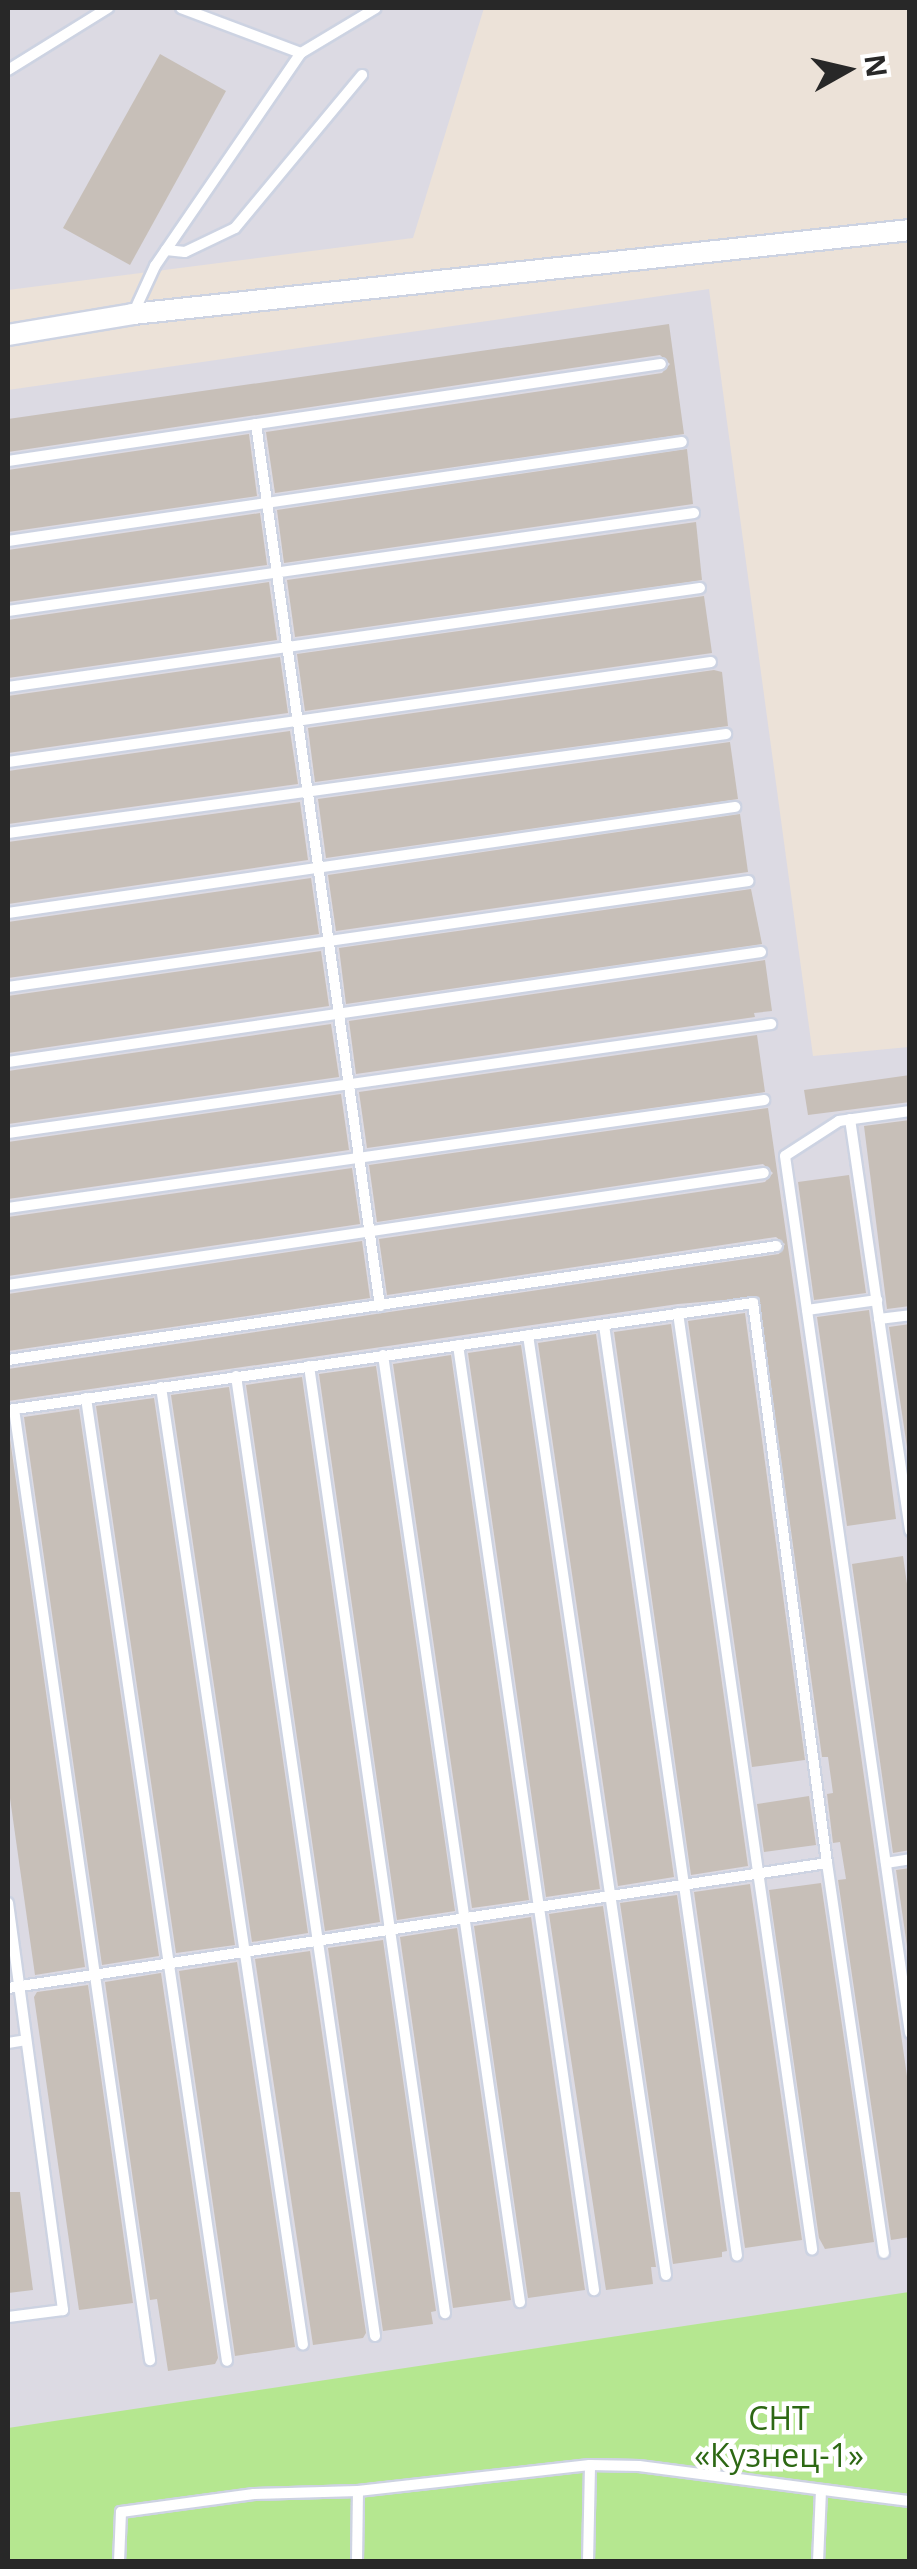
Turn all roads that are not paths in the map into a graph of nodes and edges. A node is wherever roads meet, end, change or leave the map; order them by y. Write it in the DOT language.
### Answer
graph roads {
  1 [pos="108,8"];
  2 [pos="181,8"];
  3 [pos="376,8"];
  4 [pos="300,53"];
  5 [pos="8,70"];
  6 [pos="362,75"];
  7 [pos="910,230"];
  8 [pos="166,250"];
  9 [pos="133,314"];
  10 [pos="8,335"];
  11 [pos="661,364"];
  12 [pos="256,424"];
  13 [pos="682,442"];
  14 [pos="8,461"];
  15 [pos="267,502"];
  16 [pos="694,513"];
  17 [pos="8,541"];
  18 [pos="277,574"];
  19 [pos="700,588"];
  20 [pos="8,612"];
  21 [pos="287,648"];
  22 [pos="711,662"];
  23 [pos="8,687"];
  24 [pos="298,722"];
  25 [pos="726,734"];
  26 [pos="8,762"];
  27 [pos="308,793"];
  28 [pos="735,807"];
  29 [pos="8,833"];
  30 [pos="318,871"];
  31 [pos="748,881"];
  32 [pos="8,913"];
  33 [pos="328,940"];
  34 [pos="761,952"];
  35 [pos="8,987"];
  36 [pos="339,1015"];
  37 [pos="771,1024"];
  38 [pos="8,1062"];
  39 [pos="348,1085"];
  40 [pos="764,1100"];
  41 [pos="910,1111"];
  42 [pos="850,1120"];
  43 [pos="8,1134"];
  44 [pos="359,1158"];
  45 [pos="764,1173"];
  46 [pos="8,1208"];
  47 [pos="369,1231"];
  48 [pos="777,1246"];
  49 [pos="8,1285"];
  50 [pos="877,1300"];
  51 [pos="380,1306"];
  52 [pos="807,1310"];
  53 [pos="678,1313"];
  54 [pos="910,1316"];
  55 [pos="879,1319"];
  56 [pos="604,1324"];
  57 [pos="528,1335"];
  58 [pos="458,1345"];
  59 [pos="383,1355"];
  60 [pos="8,1360"];
  61 [pos="308,1366"];
  62 [pos="236,1376"];
  63 [pos="162,1387"];
  64 [pos="86,1398"];
  65 [pos="11,1410"];
  66 [pos="910,1530"];
  67 [pos="910,1859"];
  68 [pos="826,1863"];
  69 [pos="886,1863"];
  70 [pos="760,1873"];
  71 [pos="684,1885"];
  72 [pos="610,1896"];
  73 [pos="8,1903"];
  74 [pos="539,1907"];
  75 [pos="465,1918"];
  76 [pos="389,1930"];
  77 [pos="318,1941"];
  78 [pos="244,1952"];
  79 [pos="169,1964"];
  80 [pos="96,1975"];
  81 [pos="13,1988"];
  82 [pos="910,2033"];
  83 [pos="26,2040"];
  84 [pos="8,2043"];
  85 [pos="812,2249"];
  86 [pos="884,2253"];
  87 [pos="737,2256"];
  88 [pos="666,2276"];
  89 [pos="594,2290"];
  90 [pos="520,2302"];
  91 [pos="445,2313"];
  92 [pos="8,2317"];
  93 [pos="375,2336"];
  94 [pos="302,2344"];
  95 [pos="150,2360"];
  96 [pos="226,2361"];
  97 [pos="590,2465"];
  98 [pos="358,2490"];
  99 [pos="821,2490"];
  100 [pos="910,2501"];
  101 [pos="119,2562"];
  102 [pos="358,2562"];
  103 [pos="588,2562"];
  104 [pos="818,2562"];
  1 -- 5 [label="lane"];
  2 -- 4 [label="lane"];
  3 -- 4 [label="lane"];
  4 -- 8 [label="lane"];
  6 -- 8 [label="lane"];
  7 -- 9 [label="street"];
  8 -- 9 [label="lane"];
  9 -- 10 [label="street"];
  11 -- 12 [label="lane"];
  12 -- 14 [label="lane"];
  12 -- 15 [label="lane"];
  13 -- 15 [label="lane"];
  15 -- 17 [label="lane"];
  15 -- 18 [label="lane"];
  16 -- 18 [label="lane"];
  18 -- 20 [label="lane"];
  18 -- 21 [label="lane"];
  19 -- 21 [label="lane"];
  21 -- 23 [label="lane"];
  21 -- 24 [label="lane"];
  22 -- 24 [label="lane"];
  24 -- 26 [label="lane"];
  24 -- 27 [label="lane"];
  25 -- 27 [label="lane"];
  27 -- 29 [label="lane"];
  27 -- 30 [label="lane"];
  28 -- 30 [label="lane"];
  30 -- 32 [label="lane"];
  30 -- 33 [label="lane"];
  31 -- 33 [label="lane"];
  33 -- 35 [label="lane"];
  33 -- 36 [label="lane"];
  34 -- 36 [label="lane"];
  36 -- 38 [label="lane"];
  36 -- 39 [label="lane"];
  37 -- 39 [label="lane"];
  39 -- 43 [label="lane"];
  39 -- 44 [label="lane"];
  40 -- 44 [label="lane"];
  41 -- 42 [label="lane"];
  42 -- 50 [label="lane"];
  42 -- 52 [label="lane"];
  44 -- 46 [label="lane"];
  44 -- 47 [label="lane"];
  45 -- 47 [label="lane"];
  47 -- 49 [label="lane"];
  47 -- 51 [label="lane"];
  48 -- 51 [label="lane"];
  50 -- 52 [label="lane"];
  50 -- 55 [label="lane"];
  51 -- 60 [label="lane"];
  52 -- 69 [label="lane"];
  53 -- 56 [label="lane"];
  53 -- 68 [label="lane"];
  53 -- 70 [label="lane"];
  54 -- 55 [label="lane"];
  55 -- 66 [label="lane"];
  56 -- 57 [label="lane"];
  56 -- 71 [label="lane"];
  57 -- 58 [label="lane"];
  57 -- 72 [label="lane"];
  58 -- 59 [label="lane"];
  58 -- 74 [label="lane"];
  59 -- 61 [label="lane"];
  59 -- 75 [label="lane"];
  61 -- 62 [label="lane"];
  61 -- 76 [label="lane"];
  62 -- 63 [label="lane"];
  62 -- 77 [label="lane"];
  63 -- 64 [label="lane"];
  63 -- 78 [label="lane"];
  64 -- 65 [label="lane"];
  64 -- 79 [label="lane"];
  65 -- 80 [label="lane"];
  67 -- 69 [label="lane"];
  68 -- 70 [label="lane"];
  68 -- 86 [label="lane"];
  69 -- 82 [label="lane"];
  70 -- 71 [label="lane"];
  70 -- 85 [label="lane"];
  71 -- 72 [label="lane"];
  71 -- 87 [label="lane"];
  72 -- 74 [label="lane"];
  72 -- 88 [label="lane"];
  73 -- 81 [label="lane"];
  74 -- 75 [label="lane"];
  74 -- 89 [label="lane"];
  75 -- 76 [label="lane"];
  75 -- 90 [label="lane"];
  76 -- 77 [label="lane"];
  76 -- 91 [label="lane"];
  77 -- 78 [label="lane"];
  77 -- 93 [label="lane"];
  78 -- 79 [label="lane"];
  78 -- 94 [label="lane"];
  79 -- 80 [label="lane"];
  79 -- 96 [label="lane"];
  80 -- 81 [label="lane"];
  80 -- 95 [label="lane"];
  81 -- 83 [label="lane"];
  83 -- 84 [label="lane"];
  83 -- 92 [label="lane"];
  97 -- 98 [label="lane"];
  97 -- 99 [label="lane"];
  97 -- 103 [label="lane"];
  98 -- 101 [label="lane"];
  98 -- 102 [label="lane"];
  99 -- 100 [label="lane"];
  99 -- 104 [label="lane"];
}
